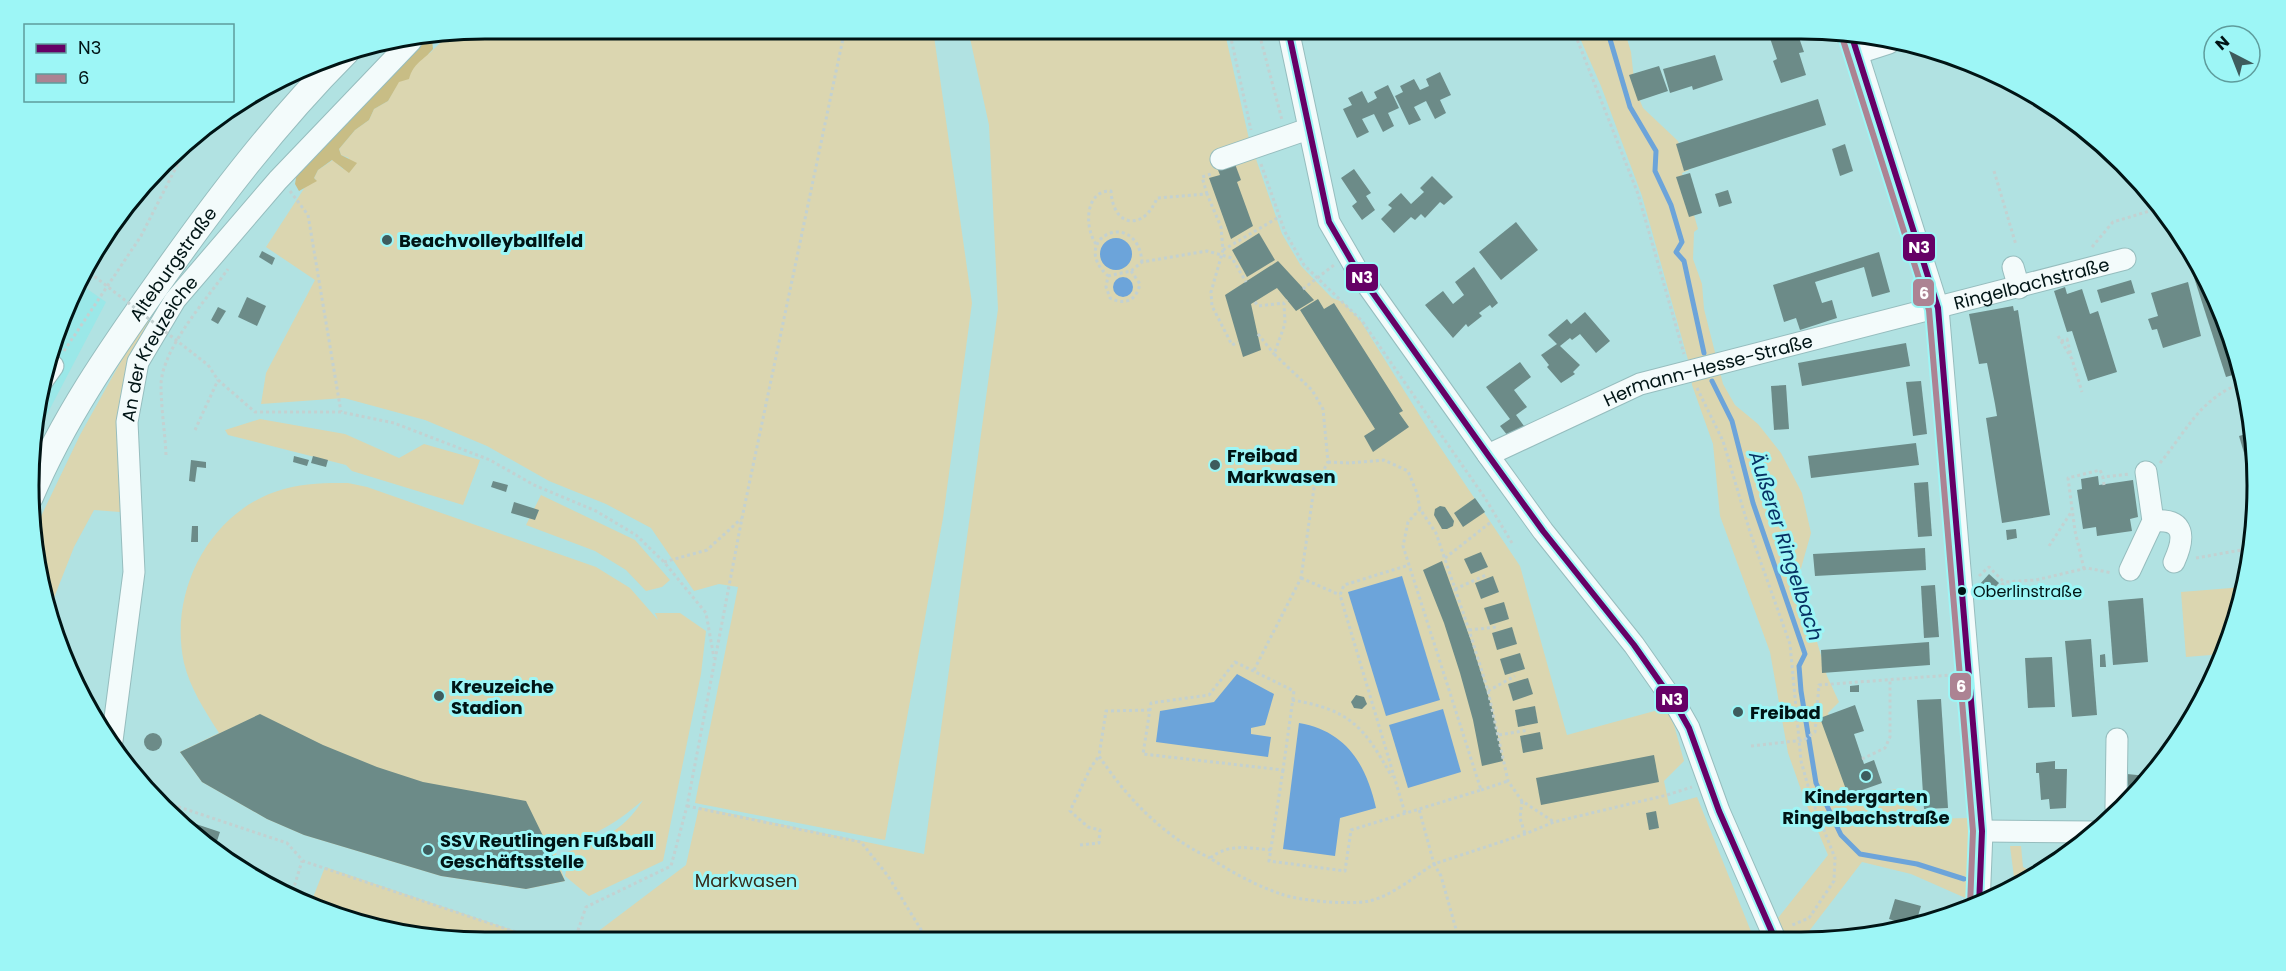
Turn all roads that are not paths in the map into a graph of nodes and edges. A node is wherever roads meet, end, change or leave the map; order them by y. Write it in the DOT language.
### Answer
graph roads {
  1 [pos="1290,39"];
  2 [pos="1855,45"];
  3 [pos="406,47"];
  4 [pos="333,66"];
  5 [pos="1308,129"];
  6 [pos="1220,165"];
  7 [pos="2125,259"];
  8 [pos="2013,267"];
  9 [pos="2019,288"];
  10 [pos="1938,308"];
  11 [pos="1488,455"];
  12 [pos="2146,472"];
  13 [pos="39,478"];
  14 [pos="2153,521"];
  15 [pos="2174,562"];
  16 [pos="2130,570"];
  17 [pos="113,733"];
  18 [pos="2117,739"];
  19 [pos="2116,801"];
  20 [pos="1982,831"];
  21 [pos="2082,832"];
  22 [pos="1979,894"];
  23 [pos="1771,932"];
  1 -- 5 [label="street"];
  2 -- 10 [label="street, Ringelbachstraße"];
  3 -- 17 [label="street, An der Kreuzeiche"];
  4 -- 13 [label="main road, Alteburgstraße"];
  5 -- 6 [label="street"];
  5 -- 11 [label="street"];
  7 -- 9 [label="street, Ringelbachstraße"];
  8 -- 9 [label="street"];
  9 -- 10 [label="street, Ringelbachstraße"];
  10 -- 11 [label="street, Hermann-Hesse-Straße"];
  10 -- 20 [label="street, Ringelbachstraße"];
  11 -- 23 [label="street"];
  12 -- 14 [label="street"];
  14 -- 15 [label="street"];
  14 -- 16 [label="street"];
  18 -- 19 [label="street"];
  20 -- 21 [label="street"];
  20 -- 22 [label="street, Ringelbachstraße"];
}
